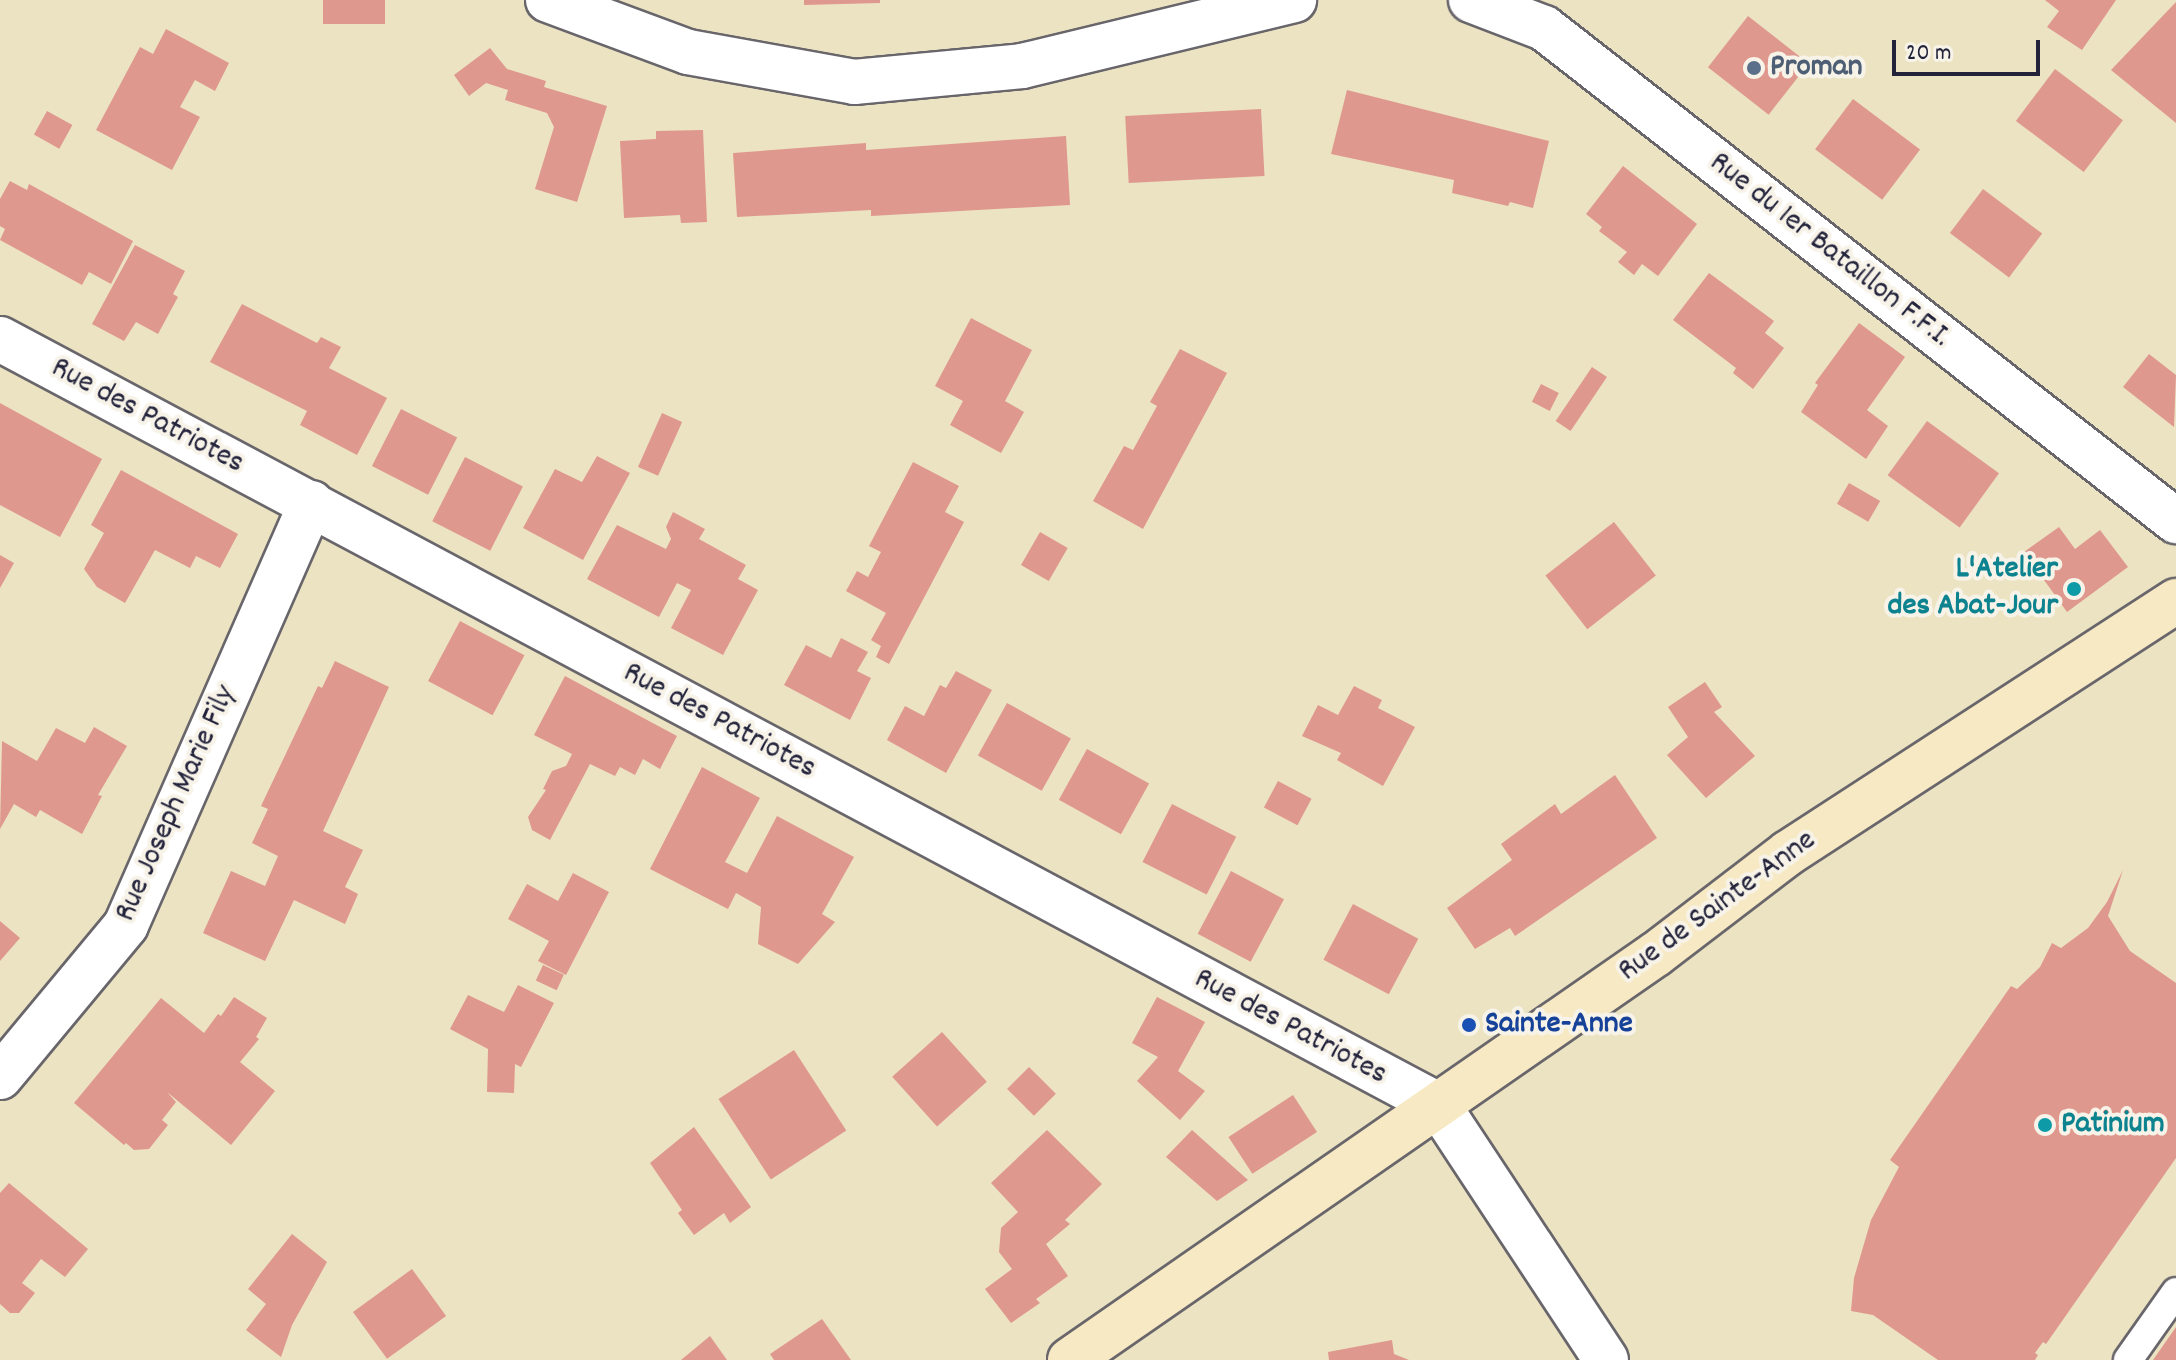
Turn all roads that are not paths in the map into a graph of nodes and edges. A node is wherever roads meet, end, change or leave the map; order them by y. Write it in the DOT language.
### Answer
graph roads {
  1 [pos="548,0"];
  2 [pos="1294,0"];
  3 [pos="1471,0"];
  4 [pos="0,339"];
  5 [pos="311,503"];
  6 [pos="2176,521"];
  7 [pos="2176,601"];
  8 [pos="0,1077"];
  9 [pos="1438,1105"];
  10 [pos="2176,1292"];
  11 [pos="1070,1360"];
  12 [pos="1606,1360"];
  13 [pos="2128,1360"];
  1 -- 2 [label="street"];
  3 -- 6 [label="street, Rue du 1er Bataillon F.F.I."];
  4 -- 5 [label="street, Rue des Patriotes"];
  5 -- 8 [label="street, Rue Joseph Marie Fily"];
  5 -- 9 [label="street, Rue des Patriotes"];
  7 -- 9 [label="street, Rue de Sainte-Anne"];
  9 -- 11 [label="street, Rue de Sainte-Anne"];
  9 -- 12 [label="street"];
  10 -- 13 [label="lane"];
}
